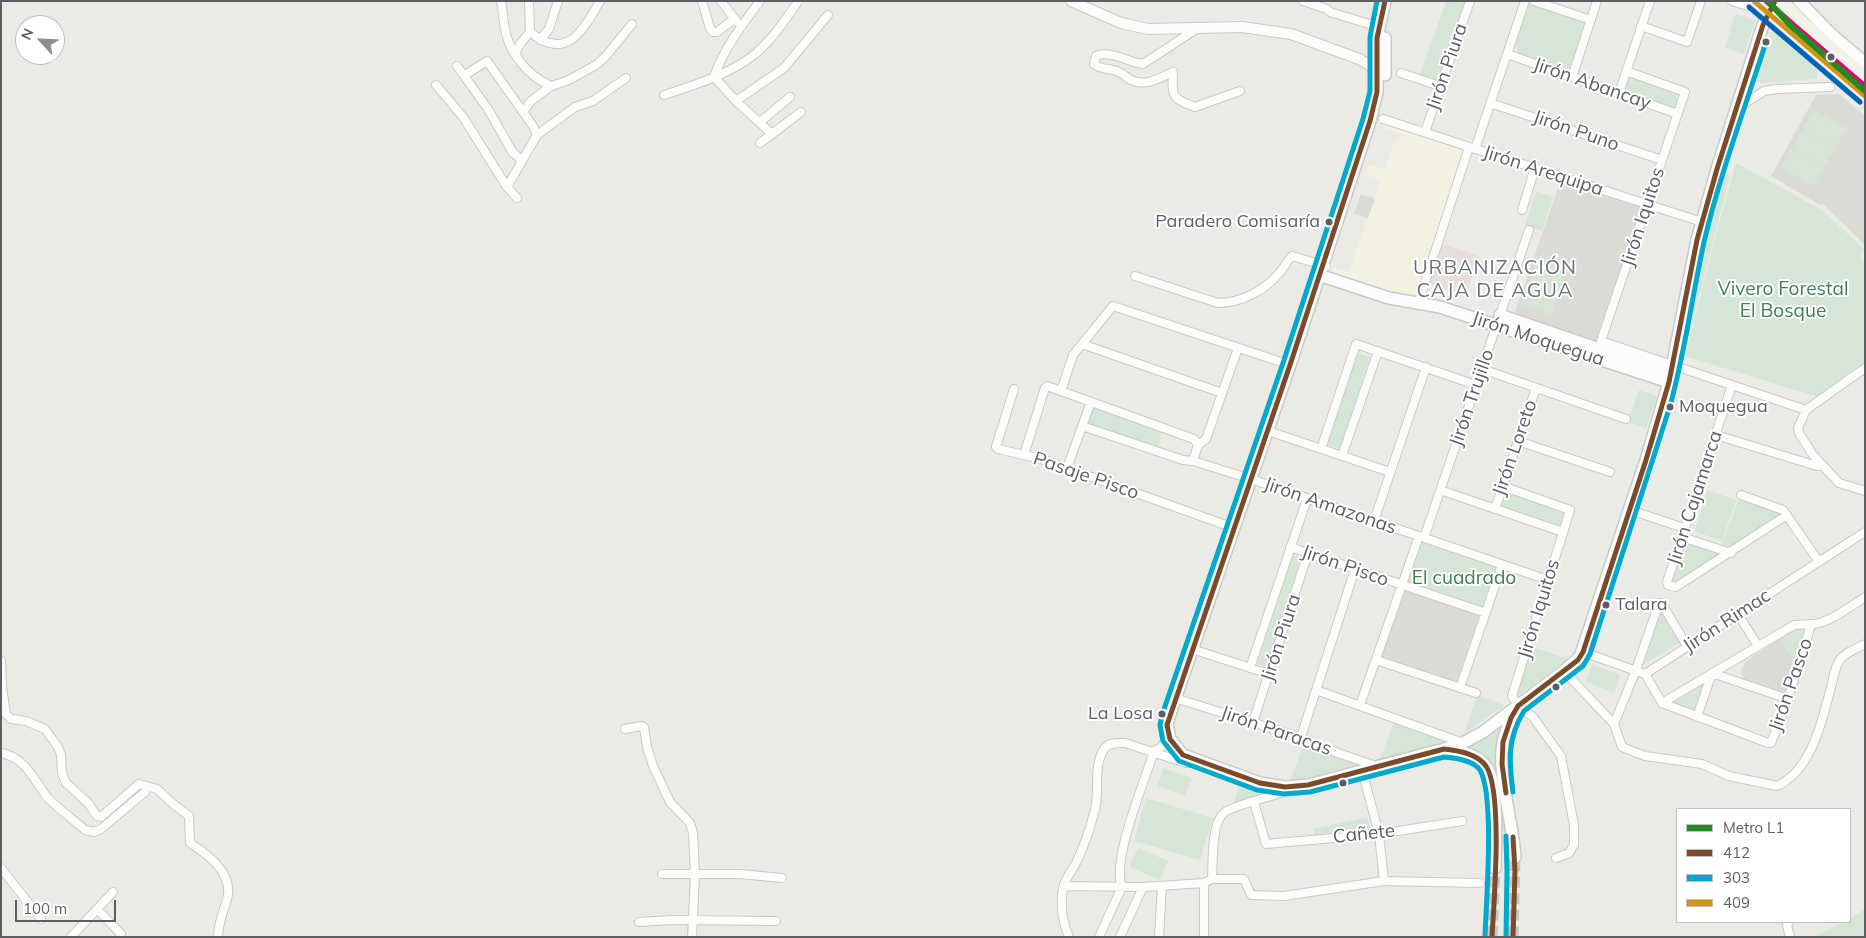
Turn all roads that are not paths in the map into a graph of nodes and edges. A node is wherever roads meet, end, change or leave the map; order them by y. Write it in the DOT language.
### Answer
graph roads {
  1 [pos="501,1"];
  2 [pos="530,1"];
  3 [pos="558,1"];
  4 [pos="565,1"];
  5 [pos="600,1"];
  6 [pos="702,1"];
  7 [pos="721,1"];
  8 [pos="760,1"];
  9 [pos="1071,1"];
  10 [pos="1303,1"];
  11 [pos="1385,1"];
  12 [pos="1391,1"];
  13 [pos="1470,1"];
  14 [pos="1525,1"];
  15 [pos="1534,1"];
  16 [pos="1597,1"];
  17 [pos="1650,1"];
  18 [pos="1701,1"];
  19 [pos="1732,1"];
  20 [pos="1782,1"];
  21 [pos="1799,1"];
  22 [pos="797,3"];
  23 [pos="1328,5"];
  24 [pos="1764,5"];
  25 [pos="556,12"];
  26 [pos="828,15"];
  27 [pos="734,19"];
  28 [pos="1591,20"];
  29 [pos="632,24"];
  30 [pos="740,26"];
  31 [pos="1379,26"];
  32 [pos="1641,26"];
  33 [pos="1199,27"];
  34 [pos="530,32"];
  35 [pos="540,40"];
  36 [pos="1381,46"];
  37 [pos="515,54"];
  38 [pos="1507,54"];
  39 [pos="1359,59"];
  40 [pos="1865,63"];
  41 [pos="457,66"];
  42 [pos="1378,70"];
  43 [pos="1626,71"];
  44 [pos="1401,73"];
  45 [pos="465,75"];
  46 [pos="714,77"];
  47 [pos="1572,77"];
  48 [pos="626,78"];
  49 [pos="1865,78"];
  50 [pos="436,85"];
  51 [pos="551,86"];
  52 [pos="1440,86"];
  53 [pos="1830,87"];
  54 [pos="1240,91"];
  55 [pos="1619,93"];
  56 [pos="664,95"];
  57 [pos="1865,96"];
  58 [pos="790,97"];
  59 [pos="736,101"];
  60 [pos="1490,103"];
  61 [pos="1736,109"];
  62 [pos="523,112"];
  63 [pos="801,112"];
  64 [pos="1678,114"];
  65 [pos="1383,119"];
  66 [pos="760,122"];
  67 [pos="1425,132"];
  68 [pos="772,134"];
  69 [pos="537,135"];
  70 [pos="760,143"];
  71 [pos="1472,148"];
  72 [pos="522,160"];
  73 [pos="1662,160"];
  74 [pos="1535,168"];
  75 [pos="507,188"];
  76 [pos="517,198"];
  77 [pos="1647,205"];
  78 [pos="1522,210"];
  79 [pos="1702,222"];
  80 [pos="1529,230"];
  81 [pos="1322,274"];
  82 [pos="1135,276"];
  83 [pos="1418,304"];
  84 [pos="1499,320"];
  85 [pos="1082,344"];
  86 [pos="1238,348"];
  87 [pos="1378,352"];
  88 [pos="1290,365"];
  89 [pos="1426,367"];
  90 [pos="1865,368"];
  91 [pos="1482,369"];
  92 [pos="1672,373"];
  93 [pos="1476,384"];
  94 [pos="1732,385"];
  95 [pos="1536,388"];
  96 [pos="1014,389"];
  97 [pos="1061,391"];
  98 [pos="1222,393"];
  99 [pos="1091,402"];
  100 [pos="1806,410"];
  101 [pos="1626,419"];
  102 [pos="1082,426"];
  103 [pos="1268,431"];
  104 [pos="1716,435"];
  105 [pos="1518,441"];
  106 [pos="1198,445"];
  107 [pos="1321,448"];
  108 [pos="1024,455"];
  109 [pos="1342,456"];
  110 [pos="1193,461"];
  111 [pos="1822,466"];
  112 [pos="1067,468"];
  113 [pos="1390,472"];
  114 [pos="1610,472"];
  115 [pos="1251,479"];
  116 [pos="1502,486"];
  117 [pos="1440,490"];
  118 [pos="1865,491"];
  119 [pos="1741,495"];
  120 [pos="1307,499"];
  121 [pos="1495,509"];
  122 [pos="1630,510"];
  123 [pos="1787,515"];
  124 [pos="1374,521"];
  125 [pos="1234,528"];
  126 [pos="1684,528"];
  127 [pos="1563,532"];
  128 [pos="1865,532"];
  129 [pos="1422,537"];
  130 [pos="1682,537"];
  131 [pos="1290,547"];
  132 [pos="1308,553"];
  133 [pos="1730,553"];
  134 [pos="1819,562"];
  135 [pos="1502,565"];
  136 [pos="1355,569"];
  137 [pos="1548,580"];
  138 [pos="1402,586"];
  139 [pos="1865,597"];
  140 [pos="1486,613"];
  141 [pos="1738,614"];
  142 [pos="1812,625"];
  143 [pos="1865,644"];
  144 [pos="1687,646"];
  145 [pos="1758,646"];
  146 [pos="1192,648"];
  147 [pos="1583,652"];
  148 [pos="1376,660"];
  149 [pos="1,661"];
  150 [pos="1250,668"];
  151 [pos="1636,670"];
  152 [pos="1564,671"];
  153 [pos="1712,673"];
  154 [pos="1270,674"];
  155 [pos="1645,674"];
  156 [pos="1460,688"];
  157 [pos="1316,690"];
  158 [pos="1476,693"];
  159 [pos="1175,698"];
  160 [pos="1788,699"];
  161 [pos="1662,703"];
  162 [pos="1360,705"];
  163 [pos="1518,706"];
  164 [pos="1696,718"];
  165 [pos="1253,722"];
  166 [pos="1614,724"];
  167 [pos="625,729"];
  168 [pos="1168,732"];
  169 [pos="1300,740"];
  170 [pos="1463,743"];
  171 [pos="1444,750"];
  172 [pos="1154,751"];
  173 [pos="1,753"];
  174 [pos="1202,762"];
  175 [pos="1376,766"];
  176 [pos="1362,770"];
  177 [pos="1266,784"];
  178 [pos="146,787"];
  179 [pos="1285,787"];
  180 [pos="1266,798"];
  181 [pos="1254,802"];
  182 [pos="1462,821"];
  183 [pos="1379,834"];
  184 [pos="1515,857"];
  185 [pos="1556,858"];
  186 [pos="1,868"];
  187 [pos="1495,868"];
  188 [pos="662,874"];
  189 [pos="695,875"];
  190 [pos="782,878"];
  191 [pos="1212,879"];
  192 [pos="1384,881"];
  193 [pos="1204,882"];
  194 [pos="1480,883"];
  195 [pos="1064,886"];
  196 [pos="1162,886"];
  197 [pos="1122,887"];
  198 [pos="1143,887"];
  199 [pos="113,892"];
  200 [pos="97,909"];
  201 [pos="41,918"];
  202 [pos="692,920"];
  203 [pos="776,921"];
  204 [pos="639,922"];
  205 [pos="1789,923"];
  206 [pos="71,937"];
  207 [pos="120,937"];
  208 [pos="218,937"];
  209 [pos="692,937"];
  210 [pos="1069,937"];
  211 [pos="1099,937"];
  212 [pos="1120,937"];
  213 [pos="1160,937"];
  214 [pos="1204,937"];
  215 [pos="1790,937"];
  1 -- 37 [label="street"];
  2 -- 34 [label="street"];
  3 -- 25 [label="street"];
  4 -- 25 [label="street"];
  5 -- 35 [label="street"];
  6 -- 27 [label="street"];
  7 -- 27 [label="street"];
  8 -- 30 [label="street"];
  9 -- 33 [label="street"];
  10 -- 23 [label="street"];
  11 -- 31 [label="main road"];
  12 -- 36 [label="main road"];
  13 -- 52 [label="street, Jirón Piura"];
  14 -- 38 [label="street"];
  15 -- 28 [label="street"];
  16 -- 28 [label="street"];
  17 -- 32 [label="street"];
  18 -- 32 [label="street"];
  19 -- 24 [label="street"];
  20 -- 49 [label="main road"];
  21 -- 40 [label="main road"];
  22 -- 46 [label="street"];
  23 -- 31 [label="street"];
  24 -- 57 [label="main road"];
  24 -- 61 [label="main road"];
  25 -- 35 [label="street"];
  26 -- 59 [label="street"];
  27 -- 30 [label="street"];
  28 -- 47 [label="street"];
  29 -- 51 [label="street"];
  30 -- 46 [label="street"];
  31 -- 36 [label="main road"];
  32 -- 43 [label="street"];
  33 -- 39 [label="street"];
  33 -- 54 [label="street"];
  34 -- 35 [label="street"];
  34 -- 37 [label="street"];
  36 -- 39 [label="street"];
  36 -- 42 [label="main road"];
  36 -- 81 [label="main road"];
  37 -- 51 [label="street"];
  38 -- 47 [label="street, Jirón Abancay"];
  38 -- 60 [label="street"];
  39 -- 42 [label="street"];
  41 -- 45 [label="street"];
  42 -- 81 [label="main road"];
  43 -- 55 [label="street"];
  43 -- 64 [label="street, Jirón Iquitos"];
  44 -- 52 [label="street"];
  45 -- 62 [label="street"];
  45 -- 72 [label="street"];
  46 -- 56 [label="street"];
  46 -- 59 [label="street"];
  47 -- 55 [label="street, Jirón Abancay"];
  48 -- 69 [label="street"];
  50 -- 75 [label="street"];
  51 -- 62 [label="street"];
  52 -- 67 [label="street, Jirón Piura"];
  53 -- 61 [label="street"];
  55 -- 64 [label="street, Jirón Abancay"];
  58 -- 66 [label="street"];
  59 -- 66 [label="street"];
  60 -- 71 [label="street"];
  60 -- 73 [label="street, Jirón Puno"];
  61 -- 79 [label="main road"];
  62 -- 69 [label="street"];
  63 -- 68 [label="street"];
  64 -- 73 [label="street, Jirón Iquitos"];
  65 -- 67 [label="street, Jirón Arequipa"];
  66 -- 68 [label="street"];
  67 -- 71 [label="street, Jirón Arequipa"];
  68 -- 70 [label="street"];
  69 -- 72 [label="street"];
  71 -- 74 [label="street, Jirón Arequipa"];
  71 -- 83 [label="street"];
  72 -- 75 [label="street"];
  73 -- 77 [label="street, Jirón Iquitos"];
  74 -- 77 [label="street, Jirón Arequipa"];
  74 -- 78 [label="street"];
  75 -- 76 [label="street"];
  77 -- 79 [label="street, Jirón Arequipa"];
  77 -- 92 [label="street, Jirón Iquitos"];
  79 -- 92 [label="main road"];
  80 -- 84 [label="street, Jirón Trujillo"];
  81 -- 82 [label="street"];
  81 -- 83 [label="main road, Jirón Moquegua"];
  81 -- 88 [label="main road"];
  83 -- 84 [label="main road, Jirón Moquegua"];
  84 -- 91 [label="street, Jirón Trujillo"];
  84 -- 92 [label="main road, Jirón Moquegua"];
  85 -- 86 [label="street"];
  85 -- 97 [label="street"];
  85 -- 98 [label="street"];
  86 -- 88 [label="street"];
  86 -- 98 [label="street"];
  87 -- 89 [label="street"];
  87 -- 107 [label="street"];
  87 -- 109 [label="street"];
  88 -- 103 [label="main road"];
  89 -- 93 [label="street"];
  89 -- 113 [label="street"];
  90 -- 100 [label="street"];
  91 -- 93 [label="street, Jirón Trujillo"];
  91 -- 95 [label="street"];
  92 -- 94 [label="street"];
  92 -- 122 [label="main road"];
  93 -- 117 [label="street, Jirón Trujillo"];
  94 -- 100 [label="street"];
  94 -- 104 [label="street, Jirón Cajamarca"];
  95 -- 101 [label="street"];
  95 -- 105 [label="street, Jirón Loreto"];
  96 -- 108 [label="street, Pasaje Pisco"];
  97 -- 99 [label="street"];
  97 -- 108 [label="street"];
  98 -- 106 [label="street"];
  99 -- 102 [label="street"];
  99 -- 106 [label="street"];
  100 -- 111 [label="street"];
  102 -- 110 [label="street, Jirón Amazonas"];
  102 -- 112 [label="street"];
  103 -- 107 [label="street"];
  103 -- 115 [label="main road"];
  104 -- 111 [label="street"];
  104 -- 126 [label="street, Jirón Cajamarca"];
  105 -- 114 [label="street"];
  105 -- 116 [label="street, Jirón Loreto"];
  106 -- 110 [label="street"];
  107 -- 109 [label="street"];
  108 -- 112 [label="street, Pasaje Pisco"];
  109 -- 113 [label="street"];
  110 -- 115 [label="street, Jirón Amazonas"];
  111 -- 118 [label="street"];
  112 -- 125 [label="street, Pasaje Pisco"];
  113 -- 124 [label="street"];
  115 -- 120 [label="street, Jirón Amazonas"];
  115 -- 125 [label="main road"];
  116 -- 121 [label="street, Jirón Loreto"];
  116 -- 127 [label="street, Jirón Iquitos"];
  117 -- 121 [label="street"];
  117 -- 129 [label="street, Jirón Trujillo"];
  119 -- 123 [label="street"];
  120 -- 124 [label="street, Jirón Amazonas"];
  120 -- 131 [label="street"];
  121 -- 127 [label="street"];
  122 -- 126 [label="street"];
  122 -- 147 [label="main road"];
  123 -- 133 [label="street"];
  123 -- 134 [label="street"];
  124 -- 129 [label="street, Jirón Amazonas"];
  125 -- 146 [label="main road"];
  126 -- 130 [label="street, Jirón Cajamarca"];
  127 -- 137 [label="street, Jirón Iquitos"];
  128 -- 134 [label="street, Jirón Rimac"];
  129 -- 135 [label="street, Jirón Amazonas"];
  129 -- 138 [label="street, Jirón Trujillo"];
  130 -- 133 [label="street"];
  130 -- 133 [label="street, Jirón Cajamarca"];
  131 -- 132 [label="street, Jirón Pisco"];
  131 -- 150 [label="street"];
  132 -- 136 [label="street, Jirón Pisco"];
  132 -- 154 [label="street, Jirón Piura"];
  134 -- 141 [label="street, Jirón Rimac"];
  135 -- 137 [label="street, Jirón Amazonas"];
  135 -- 140 [label="street"];
  136 -- 138 [label="street, Jirón Pisco"];
  136 -- 157 [label="street"];
  137 -- 163 [label="street, Jirón Iquitos"];
  138 -- 140 [label="street, Jirón Pisco"];
  138 -- 148 [label="street, Jirón Trujillo"];
  139 -- 142 [label="street"];
  140 -- 156 [label="street"];
  141 -- 144 [label="street, Jirón Rimac"];
  141 -- 145 [label="street"];
  142 -- 145 [label="street"];
  142 -- 160 [label="street, Jirón Pasco"];
  143 -- 166 [label="street"];
  144 -- 151 [label="street"];
  144 -- 155 [label="street, Jirón Rimac"];
  145 -- 153 [label="street"];
  146 -- 150 [label="street"];
  146 -- 159 [label="main road"];
  147 -- 151 [label="street"];
  147 -- 152 [label="main road"];
  148 -- 156 [label="street"];
  148 -- 162 [label="street, Jirón Trujillo"];
  149 -- 178 [label="street"];
  150 -- 154 [label="street"];
  151 -- 155 [label="street"];
  151 -- 166 [label="street"];
  152 -- 163 [label="main road"];
  152 -- 166 [label="street"];
  153 -- 160 [label="street"];
  153 -- 161 [label="street"];
  153 -- 164 [label="street"];
  154 -- 165 [label="street, Jirón Piura"];
  155 -- 161 [label="street"];
  156 -- 158 [label="street"];
  157 -- 162 [label="street"];
  157 -- 169 [label="street"];
  159 -- 165 [label="street, Jirón Paracas"];
  159 -- 168 [label="main road"];
  160 -- 164 [label="street, Jirón Pasco"];
  161 -- 164 [label="street"];
  162 -- 170 [label="street"];
  163 -- 170 [label="main road"];
  163 -- 184 [label="main road"];
  163 -- 185 [label="street"];
  165 -- 169 [label="street, Jirón Paracas"];
  167 -- 189 [label="street"];
  168 -- 172 [label="street"];
  168 -- 174 [label="main road"];
  169 -- 175 [label="street, Jirón Paracas"];
  170 -- 171 [label="main road"];
  171 -- 175 [label="main road"];
  171 -- 187 [label="main road"];
  172 -- 174 [label="street"];
  172 -- 195 [label="street"];
  172 -- 197 [label="street"];
  173 -- 178 [label="street"];
  174 -- 177 [label="main road"];
  175 -- 176 [label="main road"];
  176 -- 179 [label="main road"];
  176 -- 183 [label="street"];
  177 -- 179 [label="main road"];
  177 -- 180 [label="street"];
  178 -- 208 [label="street"];
  179 -- 180 [label="street"];
  180 -- 181 [label="street"];
  181 -- 183 [label="street, Cañete"];
  181 -- 191 [label="street"];
  182 -- 183 [label="street, Cañete"];
  183 -- 192 [label="street"];
  186 -- 201 [label="street"];
  188 -- 189 [label="street"];
  189 -- 190 [label="street"];
  189 -- 202 [label="street"];
  191 -- 192 [label="street"];
  191 -- 193 [label="street"];
  192 -- 194 [label="street"];
  193 -- 196 [label="street"];
  193 -- 214 [label="street"];
  195 -- 197 [label="street"];
  195 -- 210 [label="street"];
  196 -- 198 [label="street"];
  196 -- 213 [label="street"];
  197 -- 198 [label="street"];
  197 -- 211 [label="street"];
  198 -- 212 [label="street"];
  199 -- 200 [label="street"];
  200 -- 206 [label="street"];
  200 -- 207 [label="street"];
  202 -- 203 [label="street"];
  202 -- 204 [label="street"];
  202 -- 209 [label="street"];
  205 -- 215 [label="street"];
}
